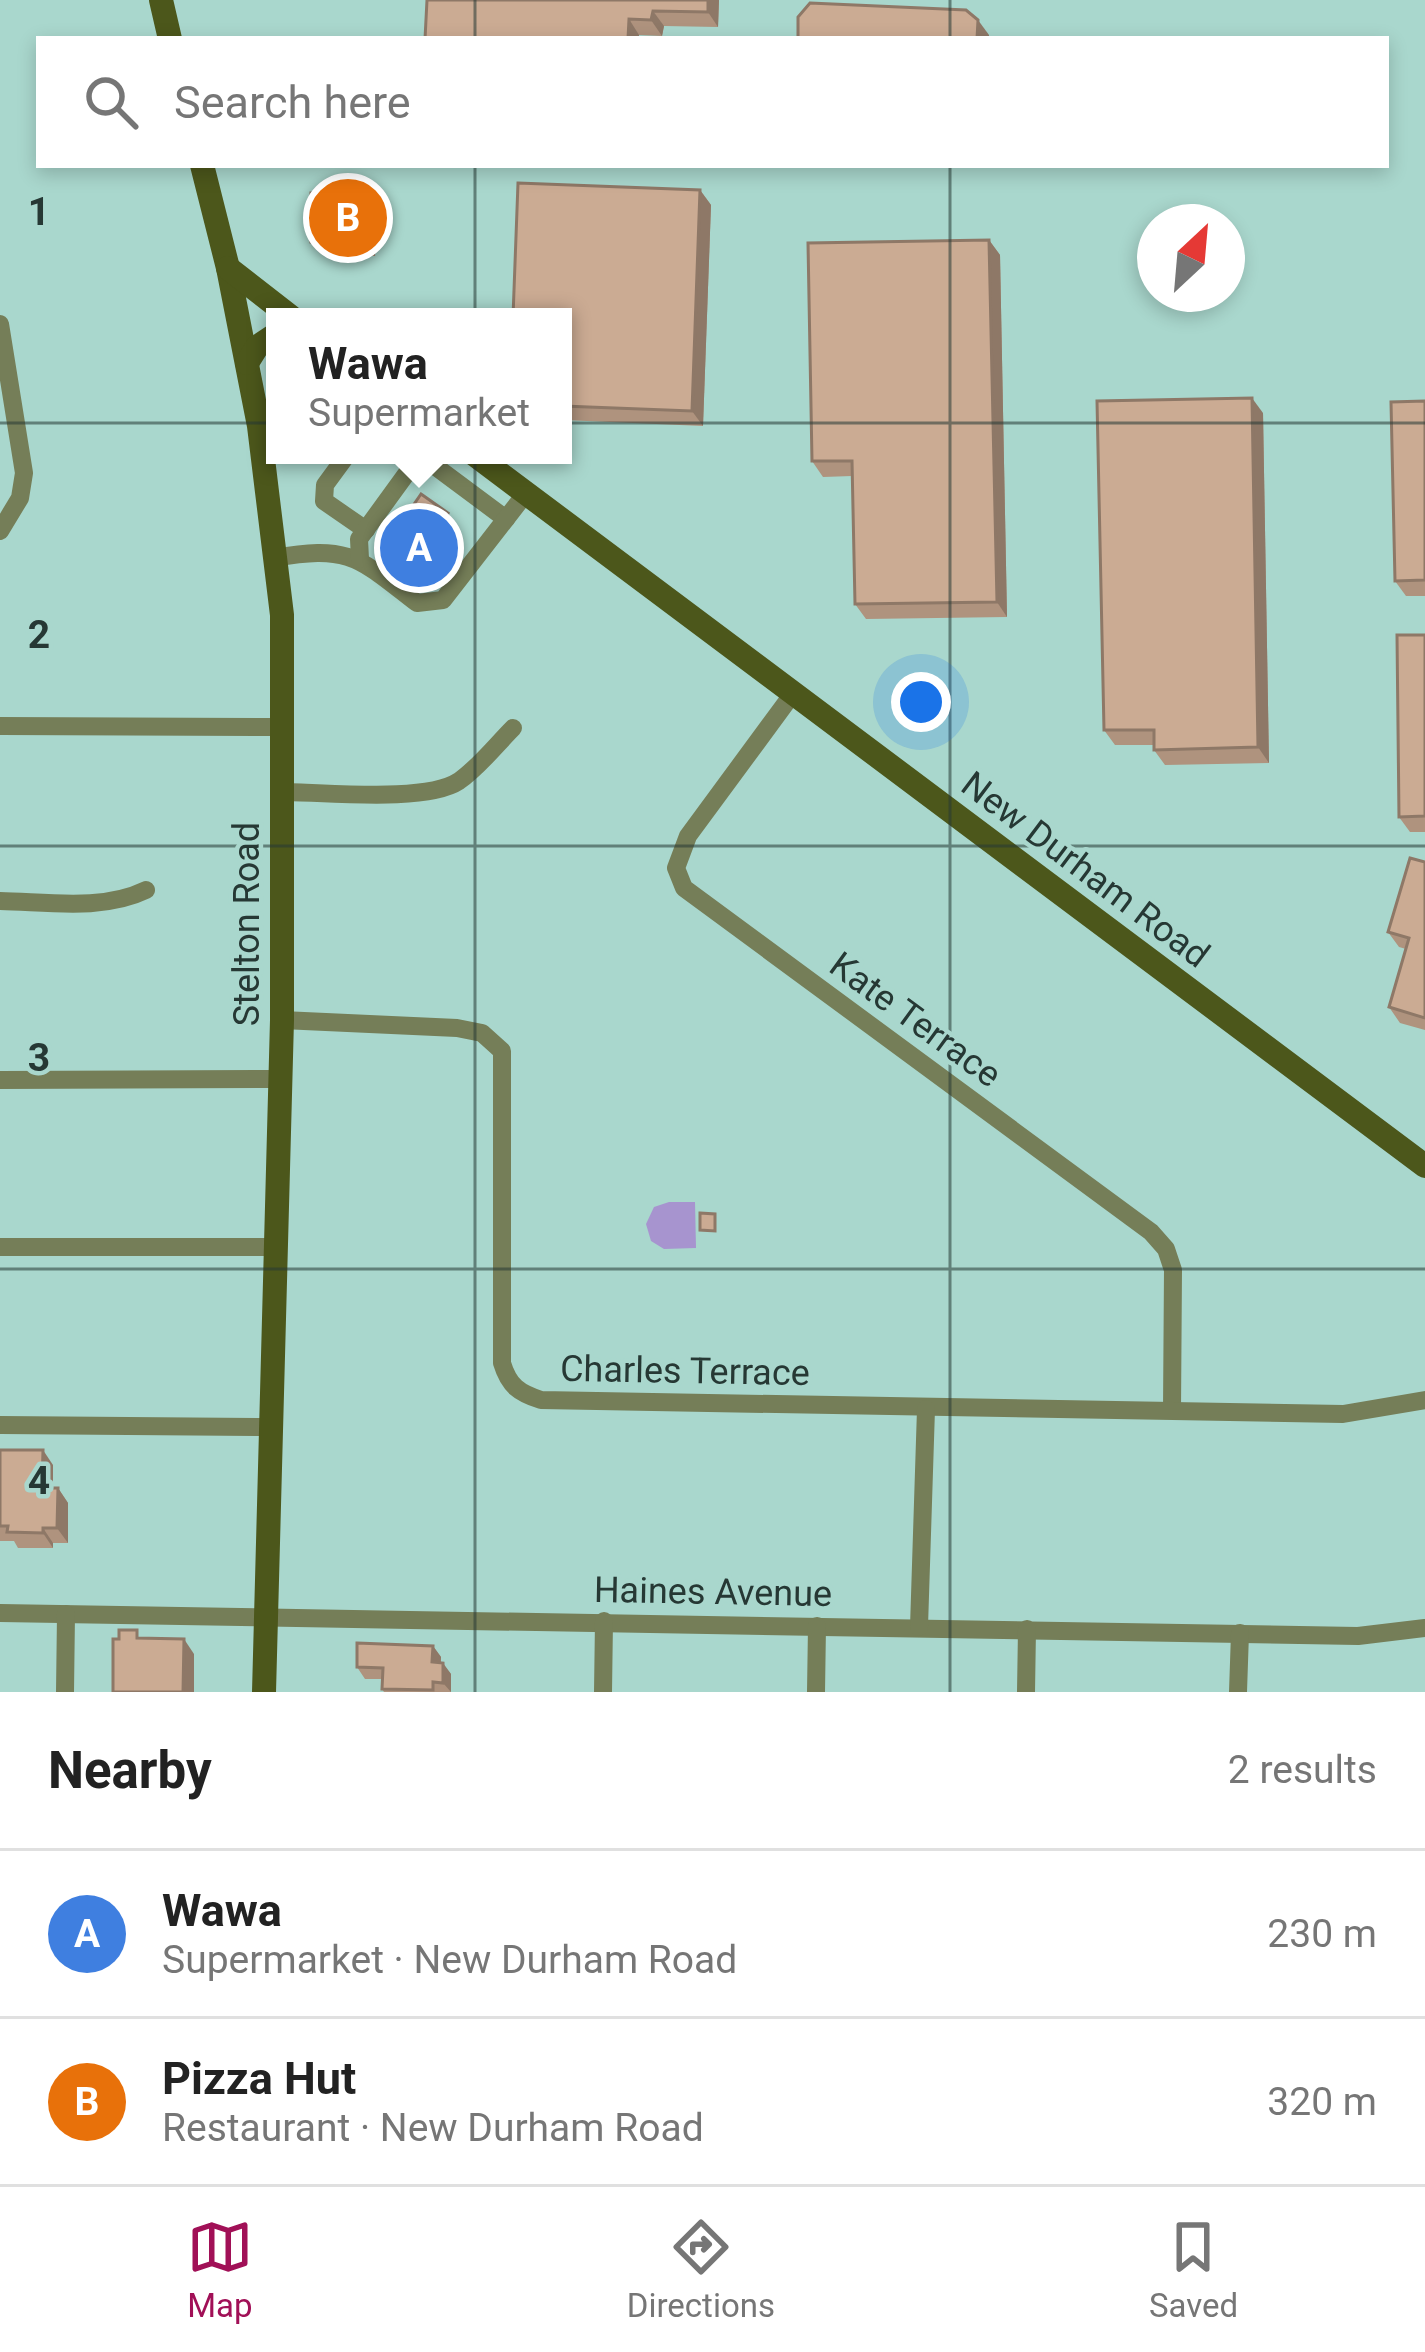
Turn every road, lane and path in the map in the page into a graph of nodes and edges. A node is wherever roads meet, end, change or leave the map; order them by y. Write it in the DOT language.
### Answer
graph roads {
  1 [pos="160,0"];
  2 [pos="169,36"];
  3 [pos="203,168"];
  4 [pos="228,268"];
  5 [pos="279,308"];
  6 [pos="0,324"];
  7 [pos="266,341"];
  8 [pos="247,363"];
  9 [pos="340,464"];
  10 [pos="414,464"];
  11 [pos="432,464"];
  12 [pos="487,464"];
  13 [pos="526,493"];
  14 [pos="506,519"];
  15 [pos="366,530"];
  16 [pos="0,531"];
  17 [pos="275,558"];
  18 [pos="360,559"];
  19 [pos="794,692"];
  20 [pos="0,726"];
  21 [pos="285,728"];
  22 [pos="513,728"];
  23 [pos="283,792"];
  24 [pos="146,890"];
  25 [pos="0,902"];
  26 [pos="282,1020"];
  27 [pos="279,1079"];
  28 [pos="0,1080"];
  29 [pos="1425,1166"];
  30 [pos="0,1247"];
  31 [pos="274,1247"];
  32 [pos="1425,1400"];
  33 [pos="926,1409"];
  34 [pos="1172,1410"];
  35 [pos="0,1425"];
  36 [pos="269,1427"];
  37 [pos="0,1613"];
  38 [pos="67,1614"];
  39 [pos="265,1615"];
  40 [pos="604,1622"];
  41 [pos="817,1625"];
  42 [pos="919,1628"];
  43 [pos="1425,1628"];
  44 [pos="1028,1629"];
  45 [pos="1240,1634"];
  46 [pos="65,1692"];
  47 [pos="264,1692"];
  48 [pos="603,1692"];
  49 [pos="816,1692"];
  50 [pos="1026,1692"];
  51 [pos="1238,1692"];
  1 -- 2 [label="main road"];
  3 -- 4 [label="main road, Stelton Road"];
  4 -- 5 [label="main road"];
  4 -- 8 [label="main road, Stelton Road"];
  6 -- 16 [label="street"];
  7 -- 8 [label="main road"];
  8 -- 17 [label="main road, Stelton Road"];
  9 -- 15 [label="street"];
  10 -- 15 [label="street"];
  11 -- 14 [label="street"];
  12 -- 13 [label="main road, New Durham Road"];
  13 -- 14 [label="street"];
  13 -- 19 [label="main road, New Durham Road"];
  14 -- 18 [label="street"];
  15 -- 18 [label="street"];
  17 -- 18 [label="street"];
  17 -- 21 [label="main road, Stelton Road"];
  19 -- 29 [label="main road, New Durham Road"];
  19 -- 34 [label="street, Kate Terrace"];
  20 -- 21 [label="street"];
  21 -- 23 [label="main road, Stelton Road"];
  22 -- 23 [label="street"];
  23 -- 26 [label="main road, Stelton Road"];
  24 -- 25 [label="street"];
  26 -- 27 [label="main road, Stelton Road"];
  26 -- 33 [label="street, Charles Terrace"];
  27 -- 28 [label="street"];
  27 -- 31 [label="main road, Stelton Road"];
  30 -- 31 [label="street"];
  31 -- 36 [label="main road, Stelton Road"];
  32 -- 34 [label="street, Charles Terrace"];
  33 -- 34 [label="street, Charles Terrace"];
  33 -- 42 [label="street"];
  35 -- 36 [label="street"];
  36 -- 39 [label="main road, Stelton Road"];
  37 -- 38 [label="street, Haines Avenue"];
  38 -- 39 [label="street, Haines Avenue"];
  38 -- 46 [label="street"];
  39 -- 40 [label="street, Haines Avenue"];
  39 -- 47 [label="main road, Stelton Road"];
  40 -- 41 [label="street, Haines Avenue"];
  40 -- 48 [label="street"];
  41 -- 42 [label="street, Haines Avenue"];
  41 -- 49 [label="street"];
  42 -- 44 [label="street, Haines Avenue"];
  43 -- 45 [label="street, Haines Avenue"];
  44 -- 45 [label="street, Haines Avenue"];
  44 -- 50 [label="street"];
  45 -- 51 [label="street"];
}
